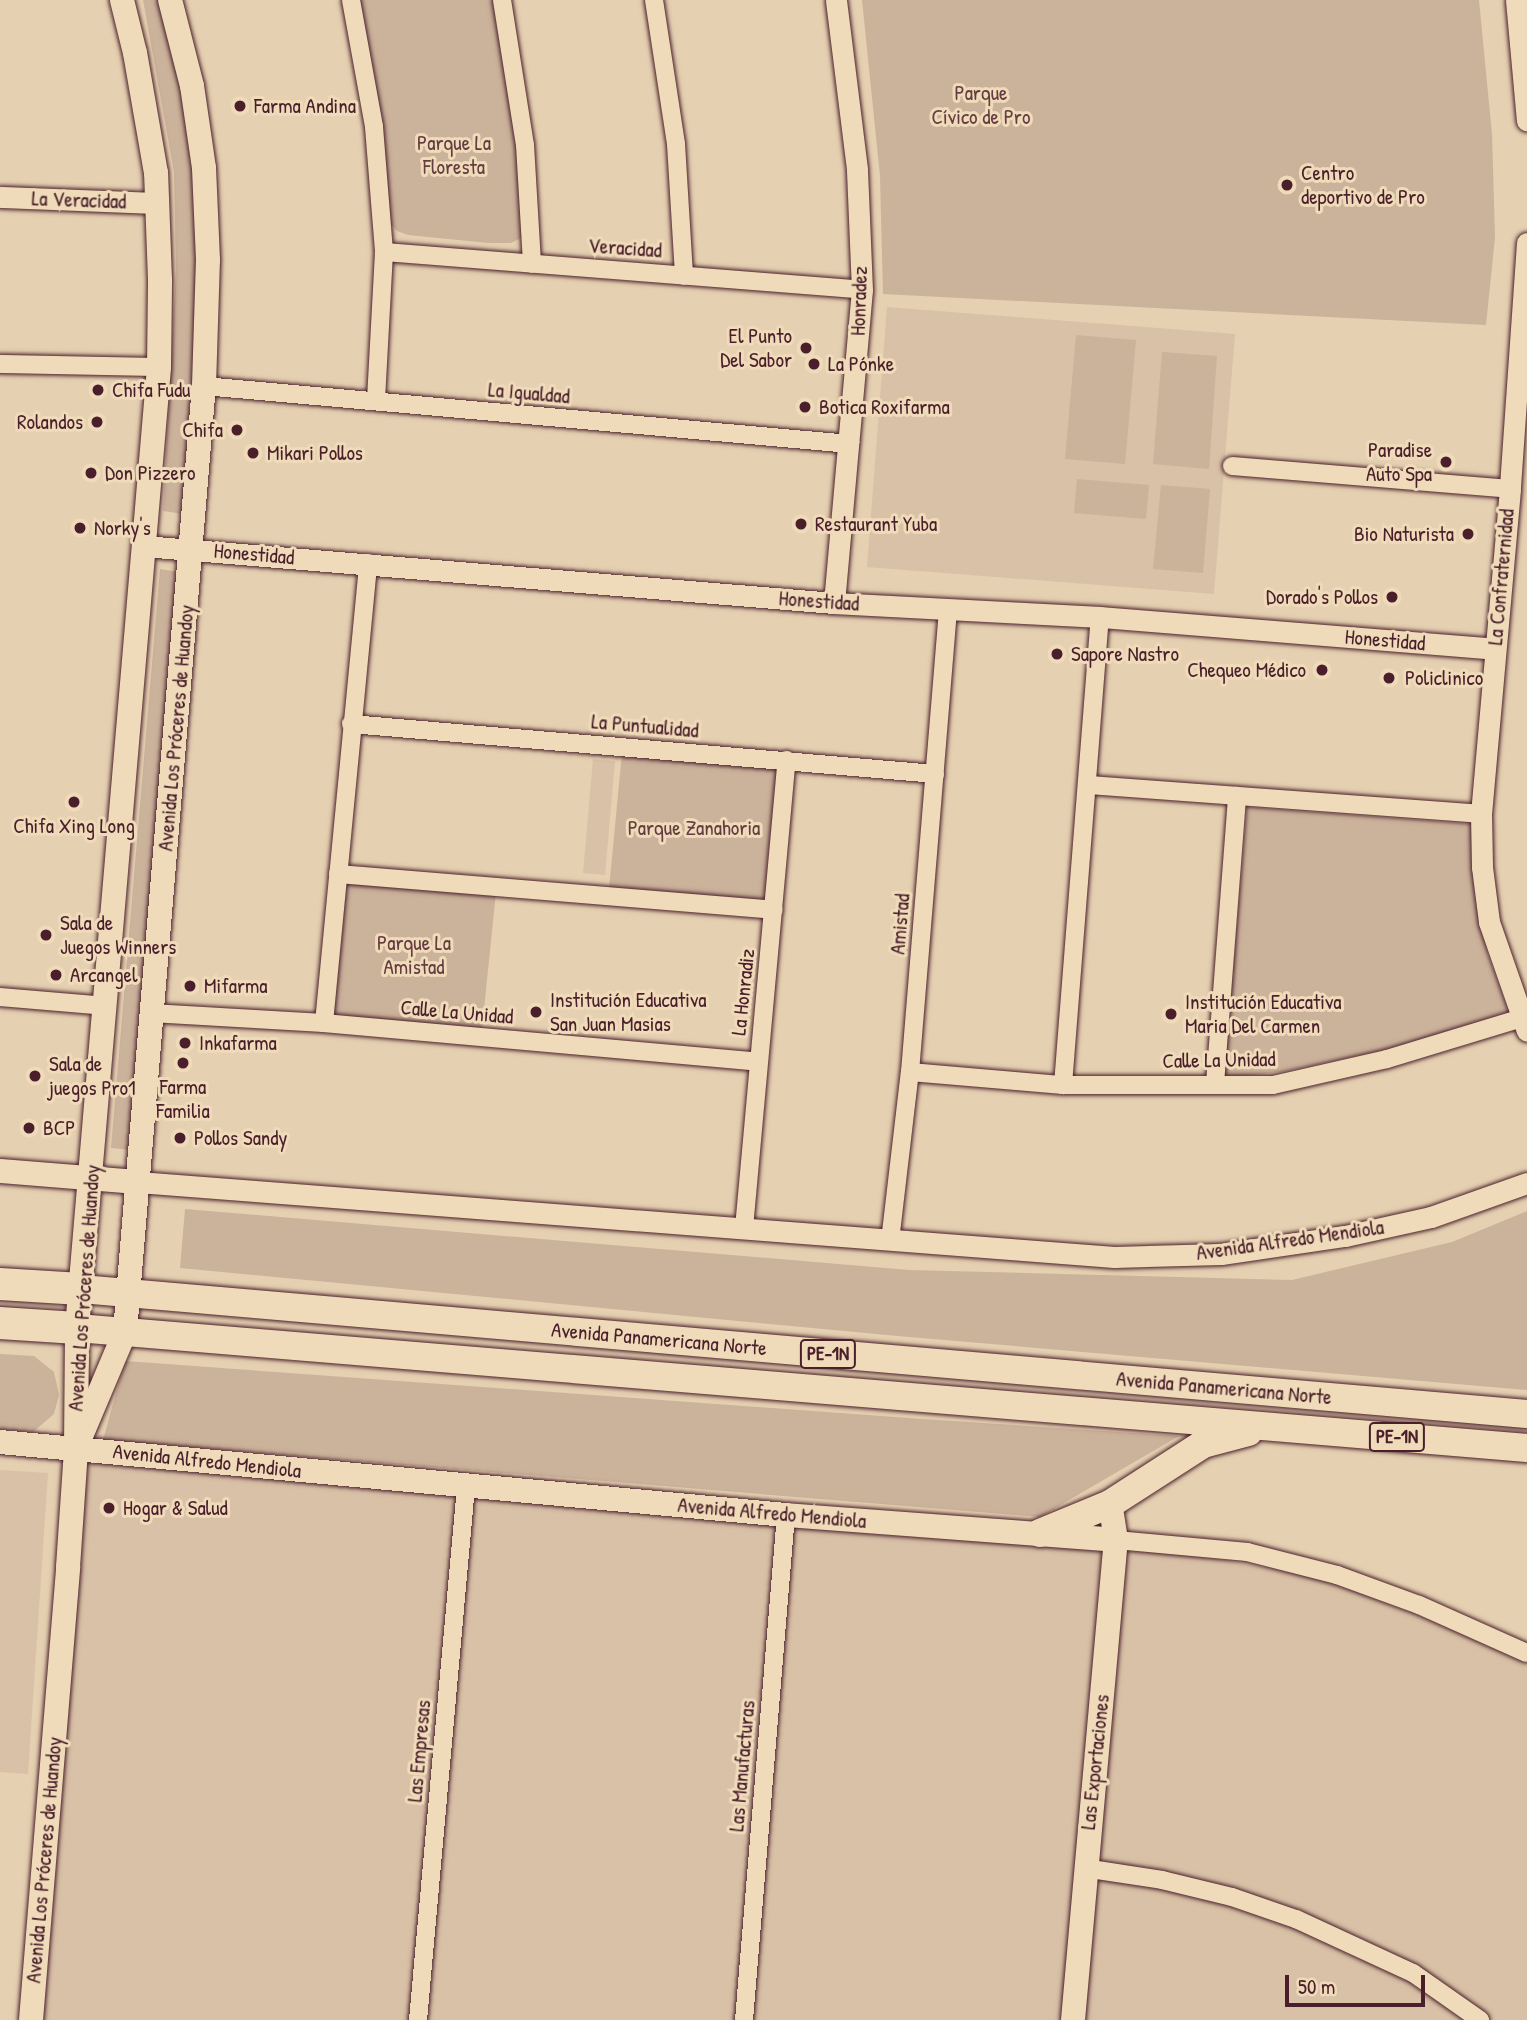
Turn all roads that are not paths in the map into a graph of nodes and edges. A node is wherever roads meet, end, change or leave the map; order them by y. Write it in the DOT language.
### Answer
graph roads {
  1 [pos="122,0"];
  2 [pos="170,0"];
  3 [pos="351,0"];
  4 [pos="502,0"];
  5 [pos="654,0"];
  6 [pos="836,0"];
  7 [pos="1516,0"];
  8 [pos="1527,120"];
  9 [pos="0,197"];
  10 [pos="158,203"];
  11 [pos="1527,243"];
  12 [pos="384,252"];
  13 [pos="532,264"];
  14 [pos="684,276"];
  15 [pos="862,290"];
  16 [pos="1523,363"];
  17 [pos="0,364"];
  18 [pos="159,367"];
  19 [pos="204,386"];
  20 [pos="376,401"];
  21 [pos="850,444"];
  22 [pos="1231,466"];
  23 [pos="1510,489"];
  24 [pos="144,545"];
  25 [pos="192,549"];
  26 [pos="368,563"];
  27 [pos="834,603"];
  28 [pos="948,610"];
  29 [pos="1100,617"];
  30 [pos="1494,649"];
  31 [pos="351,724"];
  32 [pos="787,760"];
  33 [pos="935,775"];
  34 [pos="1088,785"];
  35 [pos="1237,796"];
  36 [pos="1481,814"];
  37 [pos="338,874"];
  38 [pos="774,910"];
  39 [pos="0,997"];
  40 [pos="107,1006"];
  41 [pos="151,1013"];
  42 [pos="324,1023"];
  43 [pos="1524,1025"];
  44 [pos="758,1062"];
  45 [pos="911,1072"];
  46 [pos="1215,1084"];
  47 [pos="1063,1085"];
  48 [pos="0,1171"];
  49 [pos="91,1179"];
  50 [pos="138,1182"];
  51 [pos="1527,1183"];
  52 [pos="744,1228"];
  53 [pos="890,1241"];
  54 [pos="0,1284"];
  55 [pos="81,1290"];
  56 [pos="128,1293"];
  57 [pos="0,1323"];
  58 [pos="77,1328"];
  59 [pos="125,1332"];
  60 [pos="1527,1414"];
  61 [pos="1268,1426"];
  62 [pos="0,1442"];
  63 [pos="1527,1448"];
  64 [pos="76,1449"];
  65 [pos="466,1486"];
  66 [pos="1110,1504"];
  67 [pos="786,1516"];
  68 [pos="1040,1533"];
  69 [pos="1116,1540"];
  70 [pos="1527,1653"];
  71 [pos="1084,1868"];
  72 [pos="31,2020"];
  73 [pos="418,2020"];
  74 [pos="744,2020"];
  75 [pos="1073,2020"];
  76 [pos="1480,2020"];
  1 -- 10 [label="main road, Avenida Los Próceres de Huandoy"];
  2 -- 19 [label="main road, Avenida Los Próceres de Huandoy"];
  3 -- 12 [label="street"];
  4 -- 13 [label="street"];
  5 -- 14 [label="street"];
  6 -- 15 [label="street, Honradez"];
  7 -- 8 [label="street"];
  9 -- 10 [label="street, La Veracidad"];
  10 -- 18 [label="main road, Avenida Los Próceres de Huandoy"];
  11 -- 16 [label="street, La Confraternidad"];
  12 -- 13 [label="street, Veracidad"];
  12 -- 20 [label="street"];
  13 -- 14 [label="street, Veracidad"];
  14 -- 15 [label="street, Veracidad"];
  15 -- 21 [label="street, Honradez"];
  16 -- 23 [label="street, La Confraternidad"];
  17 -- 18 [label="street"];
  18 -- 24 [label="main road, Avenida Los Próceres de Huandoy"];
  19 -- 20 [label="street, La Igualdad"];
  19 -- 25 [label="main road, Avenida Los Próceres de Huandoy"];
  20 -- 21 [label="street, La Igualdad"];
  21 -- 27 [label="street, Honradez"];
  22 -- 23 [label="street"];
  23 -- 30 [label="street, La Confraternidad"];
  24 -- 25 [label="street, Honestidad"];
  24 -- 40 [label="main road, Avenida Los Próceres de Huandoy"];
  25 -- 26 [label="street, Honestidad"];
  25 -- 41 [label="main road, Avenida Los Próceres de Huandoy"];
  26 -- 27 [label="street, Honestidad"];
  26 -- 31 [label="street"];
  27 -- 28 [label="street, Honestidad"];
  28 -- 29 [label="street, Honestidad"];
  28 -- 33 [label="street, Amistad"];
  29 -- 30 [label="street, Honestidad"];
  29 -- 34 [label="street"];
  30 -- 36 [label="street, La Confraternidad"];
  31 -- 32 [label="street, La Puntualidad"];
  31 -- 37 [label="street"];
  32 -- 33 [label="street, La Puntualidad"];
  32 -- 38 [label="street, La Honradiz"];
  33 -- 45 [label="street, Amistad"];
  34 -- 35 [label="street"];
  34 -- 47 [label="street"];
  35 -- 36 [label="street"];
  35 -- 46 [label="street"];
  36 -- 43 [label="street, La Confraternidad"];
  37 -- 38 [label="street"];
  37 -- 42 [label="street"];
  38 -- 44 [label="street, La Honradiz"];
  39 -- 40 [label="street"];
  40 -- 49 [label="main road, Avenida Los Próceres de Huandoy"];
  41 -- 42 [label="street, Calle La Unidad"];
  41 -- 50 [label="main road, Avenida Los Próceres de Huandoy"];
  42 -- 44 [label="street, Calle La Unidad"];
  43 -- 46 [label="street, Calle La Unidad"];
  44 -- 52 [label="street, La Honradiz"];
  45 -- 47 [label="street, Calle La Unidad"];
  45 -- 53 [label="street, Amistad"];
  46 -- 47 [label="street, Calle La Unidad"];
  48 -- 49 [label="main road, Avenida Alfredo Mendiola"];
  49 -- 50 [label="main road, Avenida Alfredo Mendiola"];
  49 -- 55 [label="main road, Avenida Los Próceres de Huandoy"];
  50 -- 52 [label="street, Avenida Alfredo Mendiola"];
  50 -- 56 [label="main road, Avenida Los Próceres de Huandoy"];
  51 -- 53 [label="street, Avenida Alfredo Mendiola"];
  52 -- 53 [label="street, Avenida Alfredo Mendiola"];
  54 -- 55 [label="highway, Avenida Panamericana Norte / PE-1N"];
  55 -- 56 [label="highway, Avenida Panamericana Norte / PE-1N"];
  55 -- 58 [label="main road, Avenida Los Próceres de Huandoy"];
  56 -- 59 [label="main road, Avenida Los Próceres de Huandoy"];
  56 -- 60 [label="highway, Avenida Panamericana Norte / PE-1N"];
  57 -- 58 [label="highway, Avenida Panamericana Norte / PE-1N"];
  58 -- 59 [label="highway, Avenida Panamericana Norte / PE-1N"];
  58 -- 64 [label="main road, Avenida Los Próceres de Huandoy"];
  59 -- 61 [label="highway, Avenida Panamericana Norte / PE-1N"];
  59 -- 64 [label="main road, Avenida Los Próceres de Huandoy"];
  61 -- 63 [label="highway, Avenida Panamericana Norte / PE-1N"];
  61 -- 66 [label="highway"];
  62 -- 64 [label="main road, Avenida Alfredo Mendiola"];
  64 -- 65 [label="main road, Avenida Alfredo Mendiola"];
  64 -- 72 [label="main road, Avenida Los Próceres de Huandoy"];
  65 -- 67 [label="main road, Avenida Alfredo Mendiola"];
  65 -- 73 [label="street, Las Empresas"];
  66 -- 68 [label="highway"];
  66 -- 69 [label="main road, Las Exportaciones"];
  67 -- 68 [label="main road, Avenida Alfredo Mendiola"];
  67 -- 74 [label="street, Las Manufacturas"];
  68 -- 69 [label="main road, Avenida Alfredo Mendiola"];
  69 -- 70 [label="street, Avenida Alfredo Mendiola"];
  69 -- 71 [label="main road, Las Exportaciones"];
  71 -- 75 [label="main road, Las Exportaciones"];
  71 -- 76 [label="street"];
}
